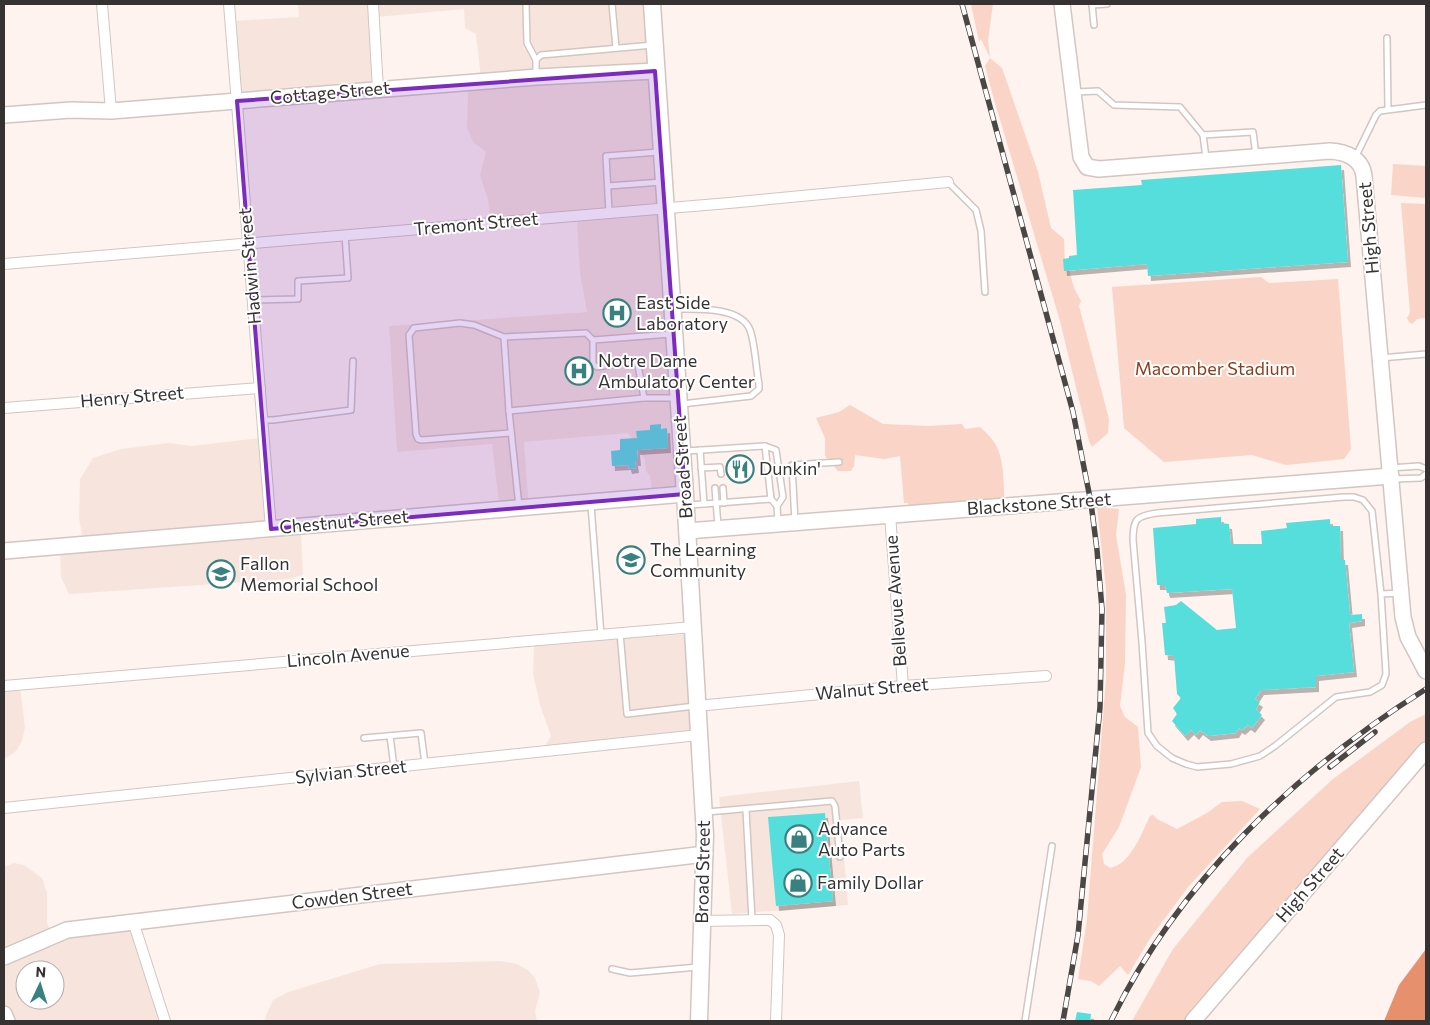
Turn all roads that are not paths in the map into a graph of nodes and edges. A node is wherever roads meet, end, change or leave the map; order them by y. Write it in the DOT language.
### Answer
graph roads {
  1 [pos="102,4"];
  2 [pos="230,4"];
  3 [pos="373,4"];
  4 [pos="526,4"];
  5 [pos="612,4"];
  6 [pos="652,4"];
  7 [pos="1062,4"];
  8 [pos="1092,4"];
  9 [pos="1107,4"];
  10 [pos="1094,25"];
  11 [pos="1387,38"];
  12 [pos="654,45"];
  13 [pos="616,48"];
  14 [pos="536,60"];
  15 [pos="655,71"];
  16 [pos="536,77"];
  17 [pos="378,89"];
  18 [pos="1073,92"];
  19 [pos="237,101"];
  20 [pos="1426,105"];
  21 [pos="1388,109"];
  22 [pos="111,110"];
  23 [pos="4,115"];
  24 [pos="1203,135"];
  25 [pos="661,152"];
  26 [pos="1256,156"];
  27 [pos="1355,158"];
  28 [pos="1206,160"];
  29 [pos="663,182"];
  30 [pos="948,182"];
  31 [pos="608,186"];
  32 [pos="665,208"];
  33 [pos="609,212"];
  34 [pos="345,234"];
  35 [pos="248,244"];
  36 [pos="4,264"];
  37 [pos="985,292"];
  38 [pos="253,300"];
  39 [pos="672,308"];
  40 [pos="674,334"];
  41 [pos="504,337"];
  42 [pos="592,340"];
  43 [pos="1426,354"];
  44 [pos="1380,358"];
  45 [pos="353,361"];
  46 [pos="260,388"];
  47 [pos="644,398"];
  48 [pos="679,401"];
  49 [pos="4,408"];
  50 [pos="509,410"];
  51 [pos="263,420"];
  52 [pos="511,433"];
  53 [pos="765,446"];
  54 [pos="700,450"];
  55 [pos="682,452"];
  56 [pos="839,462"];
  57 [pos="713,467"];
  58 [pos="701,468"];
  59 [pos="1426,469"];
  60 [pos="713,474"];
  61 [pos="721,474"];
  62 [pos="1390,474"];
  63 [pos="1426,474"];
  64 [pos="715,488"];
  65 [pos="723,488"];
  66 [pos="771,499"];
  67 [pos="685,500"];
  68 [pos="591,502"];
  69 [pos="716,503"];
  70 [pos="724,503"];
  71 [pos="704,504"];
  72 [pos="777,506"];
  73 [pos="519,507"];
  74 [pos="890,515"];
  75 [pos="796,523"];
  76 [pos="778,524"];
  77 [pos="271,529"];
  78 [pos="718,529"];
  79 [pos="687,531"];
  80 [pos="4,551"];
  81 [pos="1401,593"];
  82 [pos="1381,594"];
  83 [pos="693,627"];
  84 [pos="620,633"];
  85 [pos="601,635"];
  86 [pos="1426,671"];
  87 [pos="1046,676"];
  88 [pos="4,686"];
  89 [pos="903,686"];
  90 [pos="697,706"];
  91 [pos="699,735"];
  92 [pos="390,736"];
  93 [pos="364,738"];
  94 [pos="1426,750"];
  95 [pos="425,764"];
  96 [pos="394,767"];
  97 [pos="4,808"];
  98 [pos="746,810"];
  99 [pos="704,813"];
  100 [pos="1052,846"];
  101 [pos="705,854"];
  102 [pos="840,857"];
  103 [pos="752,920"];
  104 [pos="133,921"];
  105 [pos="703,921"];
  106 [pos="4,957"];
  107 [pos="701,966"];
  108 [pos="612,969"];
  109 [pos="4,1014"];
  110 [pos="7,1021"];
  111 [pos="165,1021"];
  112 [pos="699,1021"];
  113 [pos="776,1021"];
  114 [pos="1025,1021"];
  115 [pos="1193,1021"];
  1 -- 22 [label="street"];
  2 -- 19 [label="street, Hadwin Street"];
  3 -- 17 [label="street"];
  4 -- 14 [label="lane"];
  5 -- 13 [label="lane"];
  6 -- 12 [label="main road, Broad Street"];
  7 -- 18 [label="street, High Street"];
  8 -- 9 [label="lane"];
  8 -- 10 [label="lane"];
  11 -- 21 [label="lane"];
  12 -- 13 [label="lane"];
  12 -- 15 [label="main road, Broad Street"];
  13 -- 14 [label="lane"];
  14 -- 16 [label="lane"];
  15 -- 16 [label="street, Cottage Street"];
  15 -- 25 [label="main road, Broad Street"];
  16 -- 17 [label="street, Cottage Street"];
  17 -- 19 [label="street, Cottage Street"];
  18 -- 24 [label="lane"];
  18 -- 28 [label="street, High Street"];
  19 -- 22 [label="street, Cottage Street"];
  19 -- 35 [label="street, Hadwin Street"];
  20 -- 21 [label="lane"];
  21 -- 27 [label="lane"];
  22 -- 23 [label="street, Cottage Street"];
  24 -- 26 [label="lane"];
  24 -- 28 [label="lane"];
  25 -- 29 [label="main road, Broad Street"];
  25 -- 31 [label="lane"];
  26 -- 27 [label="street, High Street"];
  26 -- 28 [label="street, High Street"];
  27 -- 44 [label="street, High Street"];
  29 -- 31 [label="lane"];
  29 -- 32 [label="main road, Broad Street"];
  30 -- 32 [label="street, Tremont Street"];
  30 -- 37 [label="lane"];
  31 -- 33 [label="lane"];
  32 -- 33 [label="street, Tremont Street"];
  32 -- 39 [label="main road, Broad Street"];
  33 -- 34 [label="street, Tremont Street"];
  34 -- 35 [label="street, Tremont Street"];
  34 -- 38 [label="lane"];
  35 -- 36 [label="street, Tremont Street"];
  35 -- 38 [label="street, Hadwin Street"];
  38 -- 46 [label="street, Hadwin Street"];
  39 -- 40 [label="main road, Broad Street"];
  39 -- 48 [label="lane"];
  40 -- 42 [label="lane"];
  40 -- 48 [label="main road, Broad Street"];
  41 -- 42 [label="lane"];
  41 -- 50 [label="lane"];
  41 -- 52 [label="lane"];
  42 -- 47 [label="lane"];
  43 -- 44 [label="lane"];
  44 -- 62 [label="street, High Street"];
  45 -- 51 [label="lane"];
  46 -- 49 [label="street, Henry Street"];
  46 -- 51 [label="street, Hadwin Street"];
  47 -- 48 [label="lane"];
  47 -- 50 [label="lane"];
  48 -- 55 [label="main road, Broad Street"];
  50 -- 52 [label="lane"];
  51 -- 77 [label="street, Hadwin Street"];
  52 -- 73 [label="lane"];
  53 -- 54 [label="lane"];
  53 -- 66 [label="lane"];
  53 -- 72 [label="lane"];
  54 -- 55 [label="lane"];
  54 -- 58 [label="lane"];
  55 -- 67 [label="main road, Broad Street"];
  56 -- 75 [label="lane"];
  57 -- 58 [label="lane"];
  57 -- 60 [label="lane"];
  57 -- 61 [label="lane"];
  58 -- 71 [label="lane"];
  59 -- 62 [label="lane"];
  62 -- 63 [label="lane"];
  62 -- 74 [label="street, Blackstone Street"];
  62 -- 81 [label="street, High Street"];
  64 -- 69 [label="lane"];
  65 -- 70 [label="lane"];
  66 -- 70 [label="lane"];
  66 -- 72 [label="lane"];
  67 -- 68 [label="street, Chestnut Street"];
  67 -- 71 [label="lane"];
  67 -- 79 [label="main road, Broad Street"];
  68 -- 73 [label="street, Chestnut Street"];
  68 -- 85 [label="lane"];
  69 -- 70 [label="lane"];
  69 -- 71 [label="lane"];
  69 -- 78 [label="lane"];
  72 -- 76 [label="lane"];
  73 -- 77 [label="street, Chestnut Street"];
  74 -- 75 [label="street, Blackstone Street"];
  74 -- 89 [label="street, Bellevue Avenue"];
  75 -- 76 [label="street, Blackstone Street"];
  76 -- 78 [label="street, Blackstone Street"];
  77 -- 80 [label="street, Chestnut Street"];
  78 -- 79 [label="street, Blackstone Street"];
  79 -- 83 [label="main road, Broad Street"];
  81 -- 82 [label="lane"];
  81 -- 86 [label="street, High Street"];
  82 -- 82 [label="lane"];
  83 -- 84 [label="street, Lincoln Avenue"];
  83 -- 90 [label="main road, Broad Street"];
  84 -- 85 [label="street, Lincoln Avenue"];
  84 -- 90 [label="lane"];
  85 -- 88 [label="street, Lincoln Avenue"];
  87 -- 89 [label="street, Walnut Street"];
  89 -- 90 [label="street, Walnut Street"];
  90 -- 91 [label="main road, Broad Street"];
  91 -- 95 [label="street, Sylvian Street"];
  91 -- 99 [label="main road, Broad Street"];
  92 -- 93 [label="lane"];
  92 -- 95 [label="lane"];
  92 -- 96 [label="lane"];
  94 -- 115 [label="street, High Street"];
  95 -- 96 [label="street, Sylvian Street"];
  96 -- 97 [label="street, Sylvian Street"];
  98 -- 99 [label="lane"];
  98 -- 102 [label="lane"];
  98 -- 103 [label="lane"];
  99 -- 101 [label="main road, Broad Street"];
  100 -- 114 [label="lane"];
  101 -- 104 [label="street, Cowden Street"];
  101 -- 105 [label="main road, Broad Street"];
  103 -- 105 [label="street"];
  103 -- 113 [label="street"];
  104 -- 106 [label="street, Cowden Street"];
  104 -- 111 [label="street"];
  105 -- 107 [label="main road, Broad Street"];
  107 -- 108 [label="lane"];
  107 -- 112 [label="main road, Broad Street"];
  109 -- 110 [label="street"];
}
